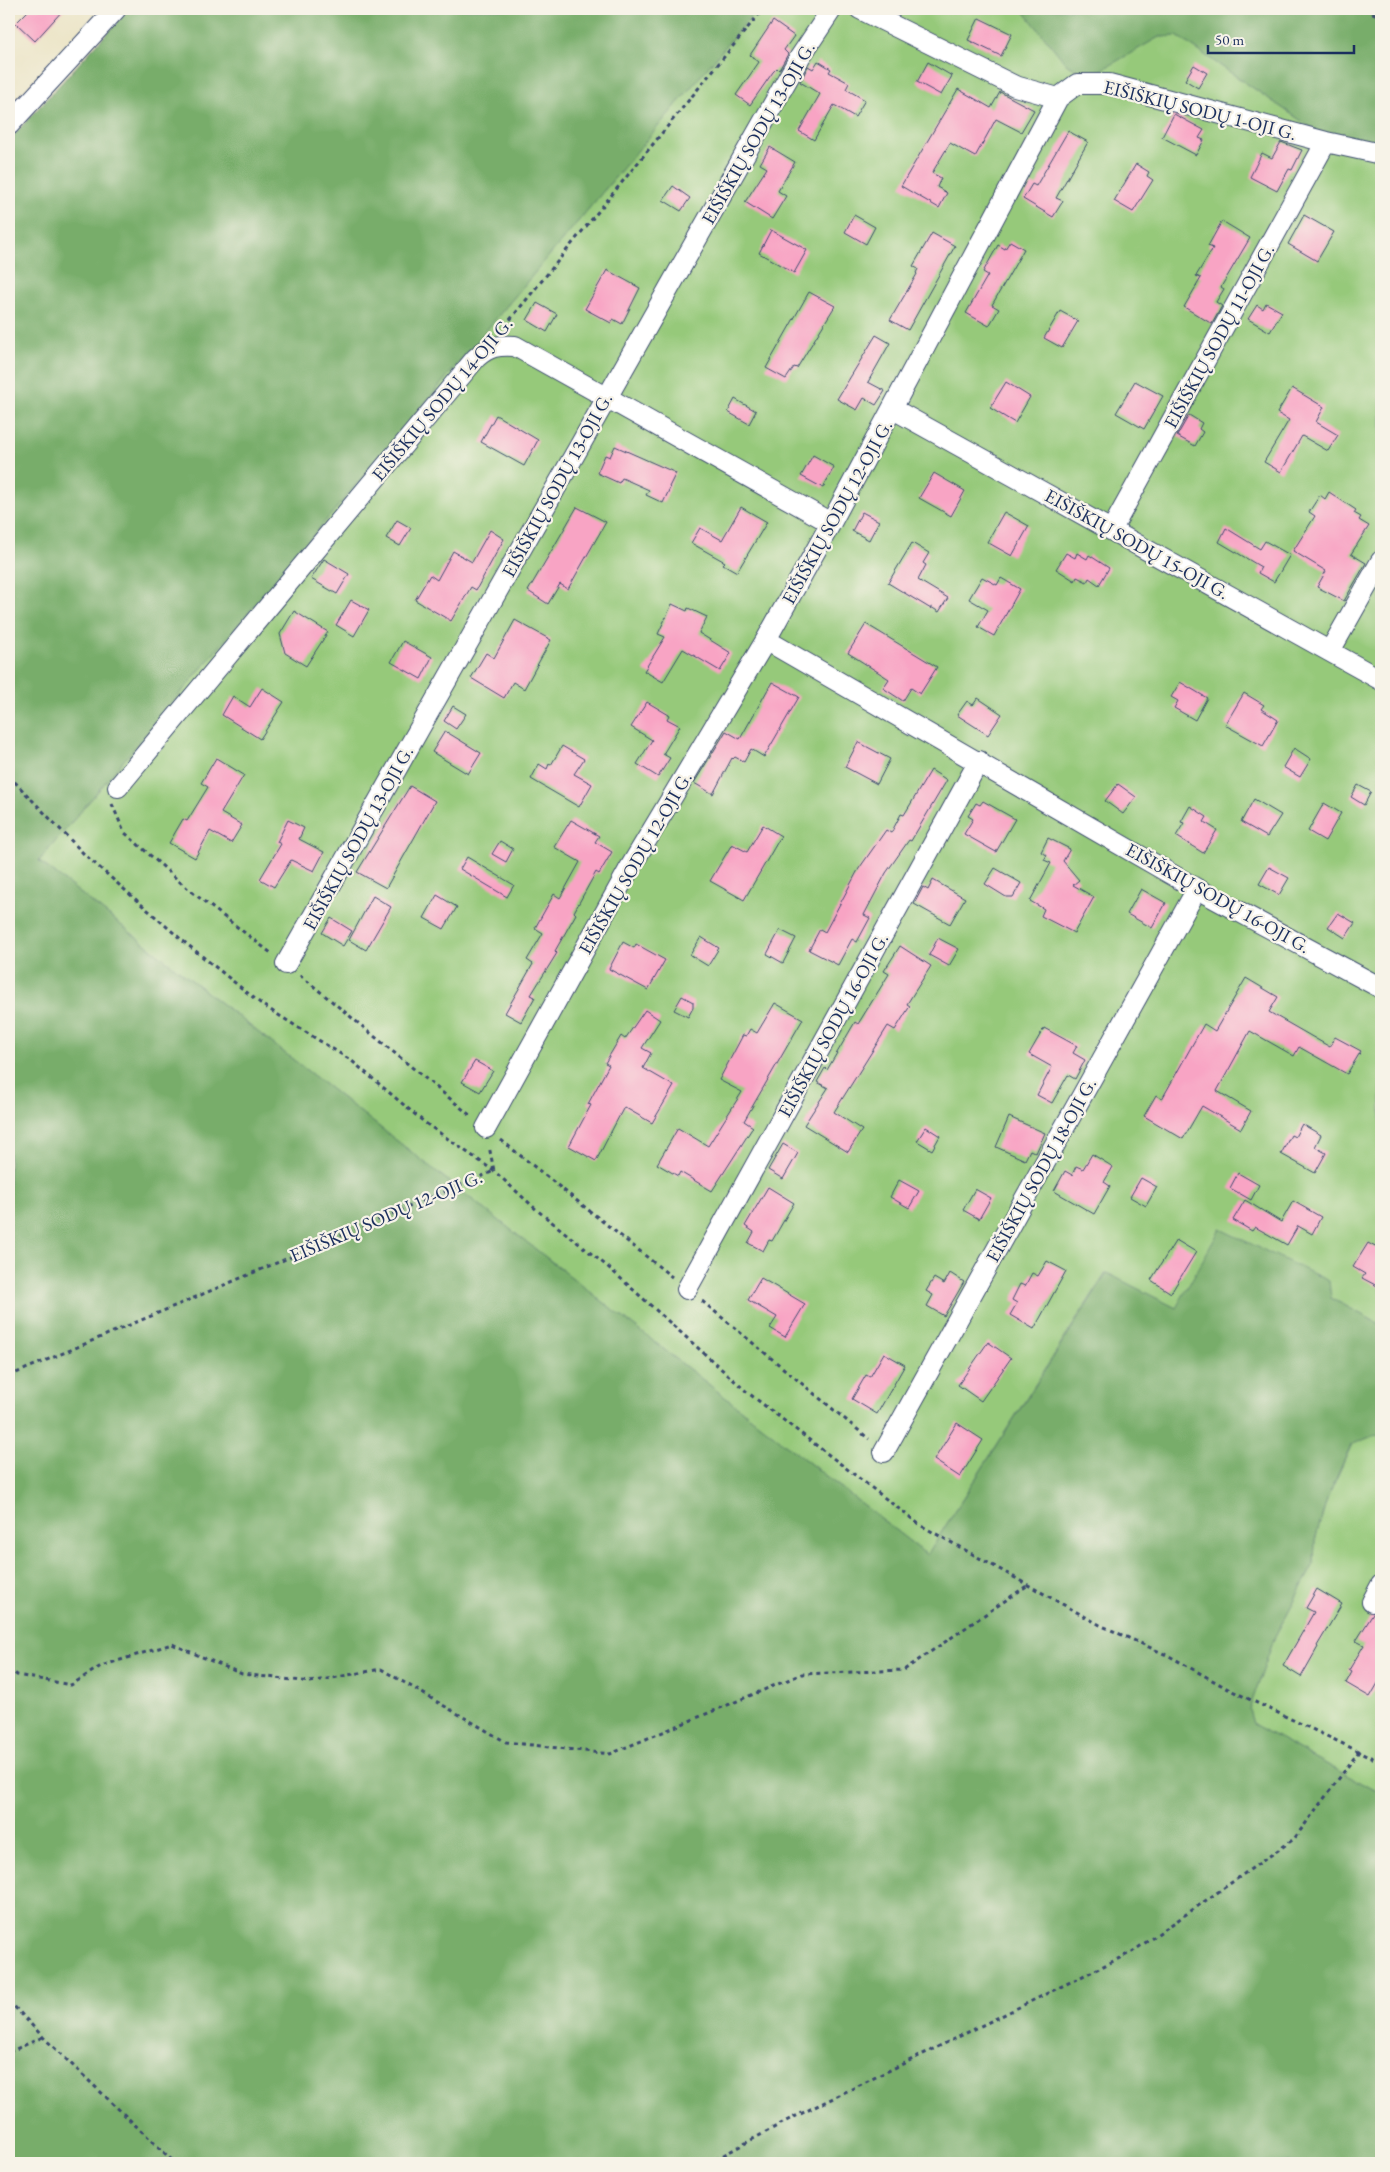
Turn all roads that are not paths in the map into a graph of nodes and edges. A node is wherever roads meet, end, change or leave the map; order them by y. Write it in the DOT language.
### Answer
graph roads {
  1 [pos="116,9"];
  2 [pos="832,9"];
  3 [pos="860,9"];
  4 [pos="1058,98"];
  5 [pos="9,125"];
  6 [pos="1326,142"];
  7 [pos="1381,154"];
  8 [pos="607,396"];
  9 [pos="893,409"];
  10 [pos="831,524"];
  11 [pos="1112,529"];
  12 [pos="1381,561"];
  13 [pos="766,640"];
  14 [pos="1330,651"];
  15 [pos="1381,680"];
  16 [pos="979,761"];
  17 [pos="118,787"];
  18 [pos="1198,889"];
  19 [pos="286,964"];
  20 [pos="1381,988"];
  21 [pos="486,1128"];
  22 [pos="687,1289"];
  23 [pos="884,1452"];
  1 -- 5 [label="street"];
  2 -- 8 [label="street, EIŠIŠKIŲ SODŲ 13-OJI G."];
  3 -- 4 [label="street"];
  4 -- 6 [label="street, EIŠIŠKIŲ SODŲ 1-OJI G."];
  4 -- 9 [label="street, EIŠIŠKIŲ SODŲ 12-OJI G."];
  6 -- 7 [label="street, EIŠIŠKIŲ SODŲ 1-OJI G."];
  6 -- 11 [label="street, EIŠIŠKIŲ SODŲ 11-OJI G."];
  8 -- 10 [label="street"];
  8 -- 17 [label="street, EIŠIŠKIŲ SODŲ 14-OJI G."];
  8 -- 19 [label="street, EIŠIŠKIŲ SODŲ 13-OJI G."];
  9 -- 10 [label="street, EIŠIŠKIŲ SODŲ 12-OJI G."];
  9 -- 11 [label="street, EIŠIŠKIŲ SODŲ 15-OJI G."];
  10 -- 13 [label="street, EIŠIŠKIŲ SODŲ 12-OJI G."];
  11 -- 14 [label="street, EIŠIŠKIŲ SODŲ 15-OJI G."];
  12 -- 14 [label="street"];
  13 -- 16 [label="street, EIŠIŠKIŲ SODŲ 16-OJI G."];
  13 -- 21 [label="street, EIŠIŠKIŲ SODŲ 12-OJI G."];
  14 -- 15 [label="street, EIŠIŠKIŲ SODŲ 15-OJI G."];
  16 -- 18 [label="street, EIŠIŠKIŲ SODŲ 16-OJI G."];
  16 -- 22 [label="street, EIŠIŠKIŲ SODŲ 16-OJI G."];
  18 -- 20 [label="street, EIŠIŠKIŲ SODŲ 16-OJI G."];
  18 -- 23 [label="street, EIŠIŠKIŲ SODŲ 18-OJI G."];
}
